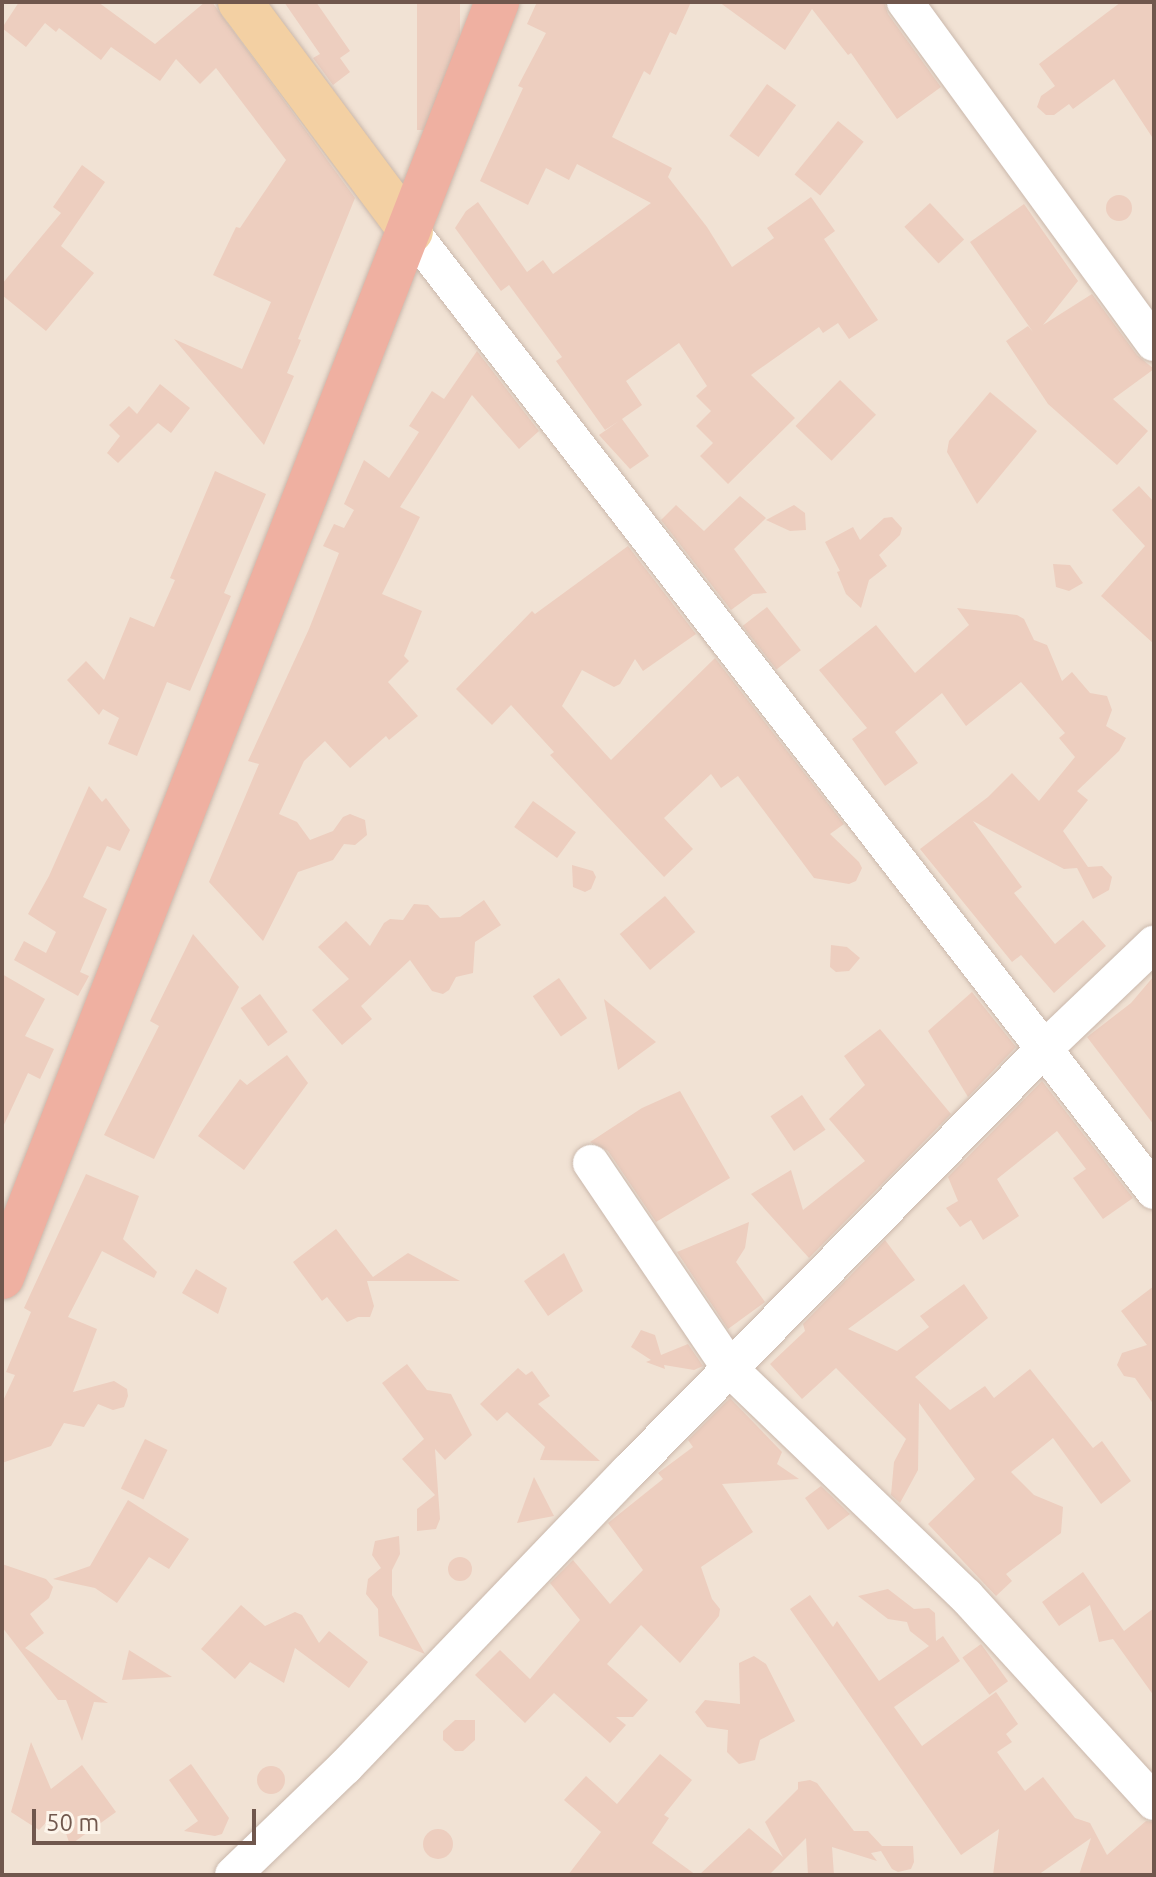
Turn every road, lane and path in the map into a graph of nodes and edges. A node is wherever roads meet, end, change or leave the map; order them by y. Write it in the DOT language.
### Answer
graph roads {
  1 [pos="240,2"];
  2 [pos="497,2"];
  3 [pos="905,2"];
  4 [pos="411,231"];
  5 [pos="1154,343"];
  6 [pos="1154,944"];
  7 [pos="1045,1048"];
  8 [pos="591,1163"];
  9 [pos="1154,1191"];
  10 [pos="2,1277"];
  11 [pos="731,1370"];
  12 [pos="1154,1802"];
  13 [pos="233,1875"];
  1 -- 4 [label="main road"];
  2 -- 4 [label="highway"];
  3 -- 5 [label="street"];
  4 -- 7 [label="street"];
  4 -- 10 [label="highway"];
  6 -- 7 [label="street"];
  7 -- 9 [label="street"];
  7 -- 11 [label="street"];
  8 -- 11 [label="street"];
  11 -- 12 [label="street"];
  11 -- 13 [label="street"];
}
